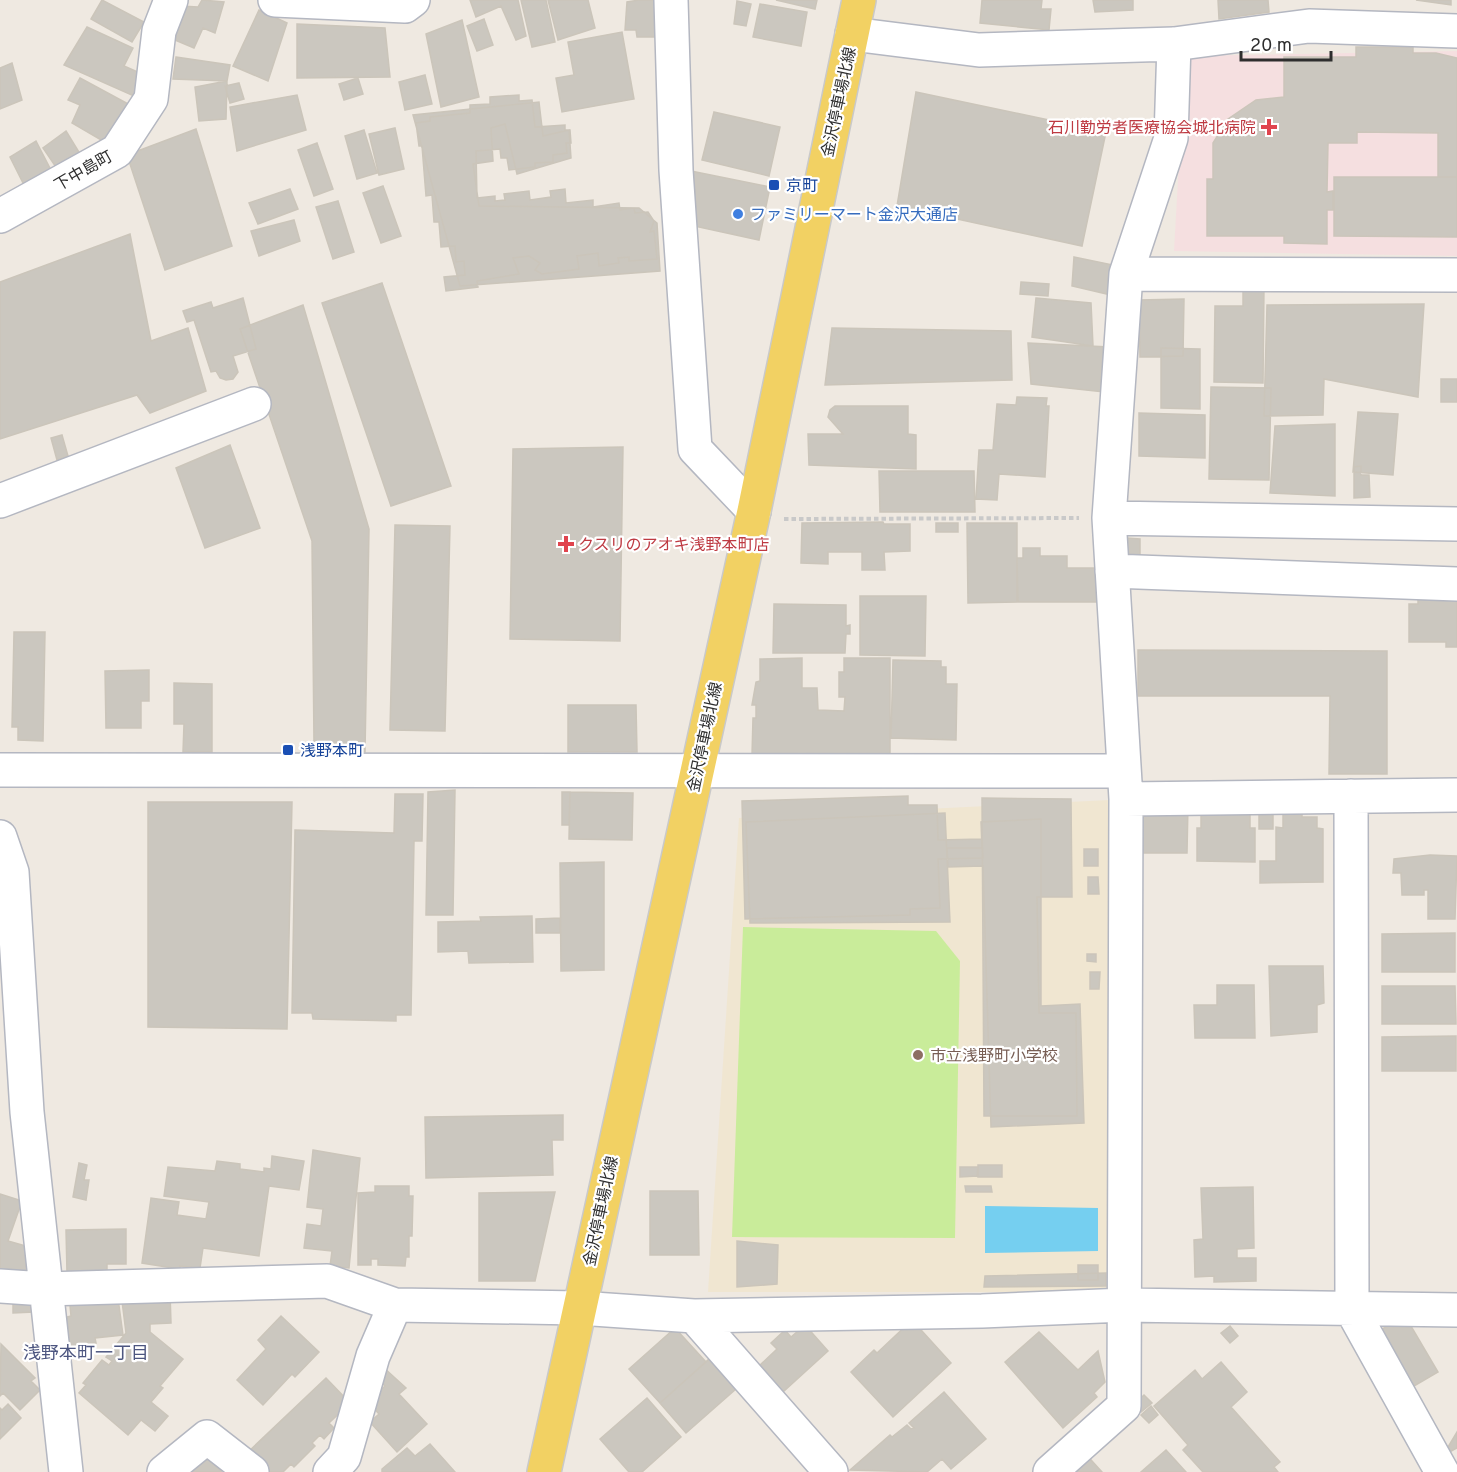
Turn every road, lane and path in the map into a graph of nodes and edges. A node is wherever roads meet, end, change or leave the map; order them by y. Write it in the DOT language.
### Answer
graph roads {
  1 [pos="171,0"];
  2 [pos="275,0"];
  3 [pos="413,0"];
  4 [pos="671,0"];
  5 [pos="859,0"];
  6 [pos="1457,31"];
  7 [pos="852,34"];
  8 [pos="1174,44"];
  9 [pos="0,216"];
  10 [pos="1126,274"];
  11 [pos="1457,275"];
  12 [pos="254,404"];
  13 [pos="0,501"];
  14 [pos="754,511"];
  15 [pos="1109,518"];
  16 [pos="1457,524"];
  17 [pos="1112,571"];
  18 [pos="1457,584"];
  19 [pos="0,770"];
  20 [pos="697,770"];
  21 [pos="1125,785"];
  22 [pos="1457,795"];
  23 [pos="1351,796"];
  24 [pos="0,837"];
  25 [pos="0,1286"];
  26 [pos="45,1289"];
  27 [pos="395,1305"];
  28 [pos="1125,1305"];
  29 [pos="579,1308"];
  30 [pos="1352,1310"];
  31 [pos="1457,1310"];
  32 [pos="694,1316"];
  33 [pos="66,1472"];
  34 [pos="164,1472"];
  35 [pos="252,1472"];
  36 [pos="330,1472"];
  37 [pos="544,1472"];
  38 [pos="831,1472"];
  39 [pos="1050,1472"];
  40 [pos="1441,1472"];
  1 -- 9 [label="street, 下中島町"];
  2 -- 3 [label="street"];
  4 -- 14 [label="street"];
  5 -- 7 [label="main road, 金沢停車場北線"];
  6 -- 8 [label="street"];
  7 -- 8 [label="street"];
  7 -- 14 [label="main road, 金沢停車場北線"];
  8 -- 10 [label="street"];
  10 -- 11 [label="street"];
  10 -- 15 [label="street"];
  12 -- 13 [label="street"];
  14 -- 15 [label="path"];
  14 -- 20 [label="main road, 金沢停車場北線"];
  15 -- 16 [label="street"];
  15 -- 17 [label="street"];
  17 -- 18 [label="street"];
  17 -- 21 [label="street"];
  19 -- 20 [label="street"];
  20 -- 21 [label="street"];
  20 -- 29 [label="main road, 金沢停車場北線"];
  21 -- 23 [label="street"];
  21 -- 28 [label="street"];
  22 -- 23 [label="street"];
  23 -- 30 [label="street"];
  24 -- 26 [label="street"];
  25 -- 26 [label="street"];
  26 -- 27 [label="street"];
  26 -- 33 [label="street"];
  27 -- 29 [label="street"];
  27 -- 36 [label="street"];
  28 -- 30 [label="street"];
  28 -- 32 [label="street"];
  28 -- 39 [label="street"];
  29 -- 32 [label="street"];
  29 -- 37 [label="main road, 金沢停車場北線"];
  30 -- 31 [label="street"];
  30 -- 40 [label="street"];
  32 -- 38 [label="street"];
  34 -- 35 [label="street"];
}
